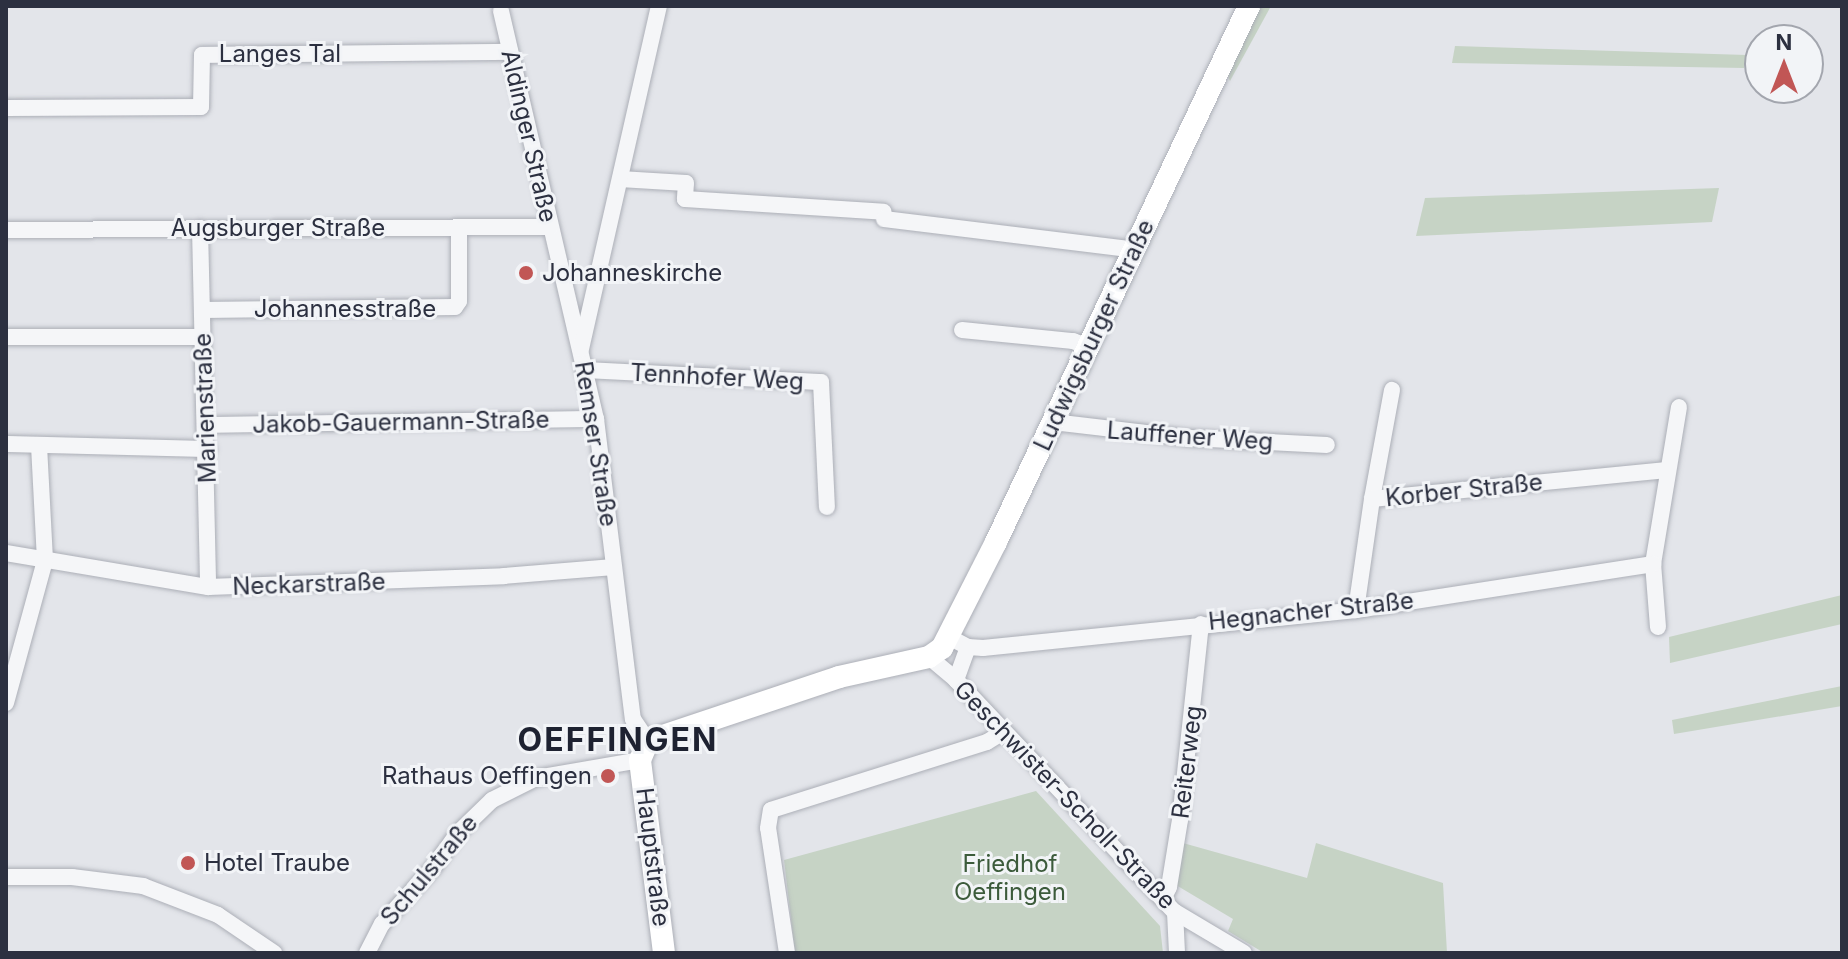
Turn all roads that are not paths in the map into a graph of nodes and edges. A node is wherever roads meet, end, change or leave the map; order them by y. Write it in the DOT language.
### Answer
graph roads {
  1 [pos="659,6"];
  2 [pos="1249,6"];
  3 [pos="501,11"];
  4 [pos="510,52"];
  5 [pos="6,108"];
  6 [pos="620,179"];
  7 [pos="459,227"];
  8 [pos="550,227"];
  9 [pos="200,228"];
  10 [pos="6,230"];
  11 [pos="1135,250"];
  12 [pos="202,310"];
  13 [pos="962,330"];
  14 [pos="6,337"];
  15 [pos="202,337"];
  16 [pos="1089,347"];
  17 [pos="582,363"];
  18 [pos="1392,390"];
  19 [pos="1679,407"];
  20 [pos="596,419"];
  21 [pos="1053,422"];
  22 [pos="206,425"];
  23 [pos="6,444"];
  24 [pos="1327,445"];
  25 [pos="39,447"];
  26 [pos="208,449"];
  27 [pos="1667,470"];
  28 [pos="1372,499"];
  29 [pos="827,507"];
  30 [pos="6,553"];
  31 [pos="45,560"];
  32 [pos="1653,564"];
  33 [pos="614,567"];
  34 [pos="208,587"];
  35 [pos="1356,610"];
  36 [pos="1201,624"];
  37 [pos="1658,627"];
  38 [pos="959,642"];
  39 [pos="929,657"];
  40 [pos="956,680"];
  41 [pos="6,703"];
  42 [pos="1003,732"];
  43 [pos="644,750"];
  44 [pos="6,877"];
  45 [pos="1163,899"];
  46 [pos="1175,912"];
  47 [pos="274,953"];
  48 [pos="367,953"];
  49 [pos="664,953"];
  50 [pos="787,953"];
  51 [pos="1177,953"];
  52 [pos="1244,953"];
  1 -- 6 [label="street, Remser Straße"];
  2 -- 11 [label="street, Ludwigsburger Straße"];
  3 -- 4 [label="street, Aldinger Straße"];
  4 -- 5 [label="street, Langes Tal"];
  4 -- 8 [label="street, Aldinger Straße"];
  6 -- 11 [label="street"];
  6 -- 17 [label="street, Remser Straße"];
  7 -- 8 [label="street, Augsburger Straße"];
  7 -- 9 [label="street, Augsburger Straße"];
  7 -- 12 [label="street, Johannesstraße"];
  8 -- 17 [label="street, Aldinger Straße"];
  9 -- 10 [label="street, Augsburger Straße"];
  9 -- 12 [label="street, Marienstraße"];
  11 -- 16 [label="street, Ludwigsburger Straße"];
  12 -- 15 [label="street, Marienstraße"];
  13 -- 16 [label="street"];
  14 -- 15 [label="street"];
  15 -- 22 [label="street, Marienstraße"];
  16 -- 21 [label="street, Ludwigsburger Straße"];
  17 -- 20 [label="street, Remser Straße"];
  17 -- 29 [label="street, Tennhofer Weg"];
  18 -- 28 [label="street"];
  19 -- 27 [label="street"];
  20 -- 22 [label="street, Jakob-Gauermann-Straße"];
  20 -- 33 [label="street, Remser Straße"];
  21 -- 24 [label="street, Lauffener Weg"];
  21 -- 38 [label="street, Ludwigsburger Straße"];
  22 -- 26 [label="street, Marienstraße"];
  23 -- 25 [label="street"];
  25 -- 26 [label="street"];
  25 -- 31 [label="street"];
  26 -- 34 [label="street, Marienstraße"];
  27 -- 28 [label="street, Korber Straße"];
  27 -- 32 [label="street"];
  28 -- 35 [label="street, Korber Straße"];
  30 -- 31 [label="street, Neckarstraße"];
  31 -- 34 [label="street, Neckarstraße"];
  31 -- 41 [label="street"];
  32 -- 35 [label="street, Hegnacher Straße"];
  32 -- 37 [label="street"];
  33 -- 34 [label="street, Neckarstraße"];
  33 -- 43 [label="street, Remser Straße"];
  35 -- 36 [label="street, Hegnacher Straße"];
  36 -- 38 [label="street, Hegnacher Straße"];
  36 -- 45 [label="street, Reiterweg"];
  38 -- 39 [label="street, Ludwigsburger Straße"];
  38 -- 40 [label="street"];
  39 -- 40 [label="street, Geschwister-Scholl-Straße"];
  39 -- 43 [label="street"];
  40 -- 42 [label="street, Geschwister-Scholl-Straße"];
  42 -- 45 [label="street, Geschwister-Scholl-Straße"];
  42 -- 50 [label="street"];
  43 -- 48 [label="street, Schulstraße"];
  43 -- 49 [label="street, Hauptstraße"];
  44 -- 47 [label="street"];
  45 -- 46 [label="street, Geschwister-Scholl-Straße"];
  46 -- 51 [label="street"];
  46 -- 52 [label="street, Geschwister-Scholl-Straße"];
}
